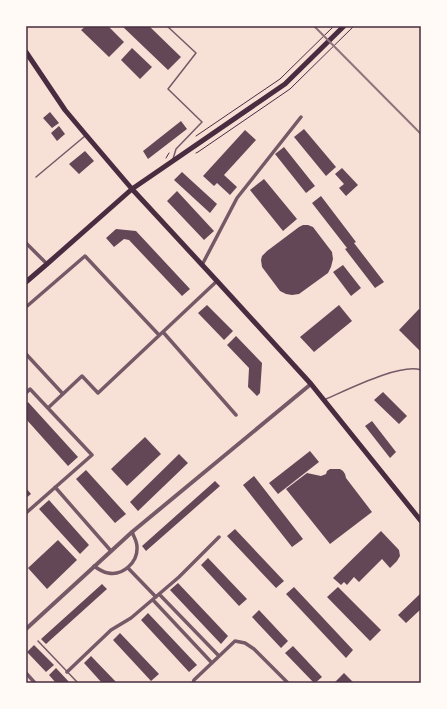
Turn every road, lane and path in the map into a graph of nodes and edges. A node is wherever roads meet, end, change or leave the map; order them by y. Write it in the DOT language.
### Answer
graph roads {
  1 [pos="167,26"];
  2 [pos="334,26"];
  3 [pos="344,26"];
  4 [pos="26,52"];
  5 [pos="301,117"];
  6 [pos="86,135"];
  7 [pos="194,137"];
  8 [pos="176,149"];
  9 [pos="165,159"];
  10 [pos="173,160"];
  11 [pos="36,177"];
  12 [pos="132,189"];
  13 [pos="26,243"];
  14 [pos="47,264"];
  15 [pos="202,265"];
  16 [pos="217,281"];
  17 [pos="26,282"];
  18 [pos="26,307"];
  19 [pos="161,334"];
  20 [pos="26,354"];
  21 [pos="421,370"];
  22 [pos="311,384"];
  23 [pos="26,392"];
  24 [pos="62,394"];
  25 [pos="325,400"];
  26 [pos="48,408"];
  27 [pos="236,415"];
  28 [pos="55,487"];
  29 [pos="26,513"];
  30 [pos="420,518"];
  31 [pos="132,532"];
  32 [pos="219,537"];
  33 [pos="111,551"];
  34 [pos="94,566"];
  35 [pos="128,568"];
  36 [pos="156,597"];
  37 [pos="26,629"];
  38 [pos="38,641"];
  39 [pos="219,656"];
  40 [pos="212,663"];
  41 [pos="67,672"];
  42 [pos="26,673"];
  43 [pos="35,683"];
  44 [pos="78,683"];
  45 [pos="193,683"];
  46 [pos="288,683"];
  1 -- 8 [label="lane"];
  2 -- 7 [label="path"];
  3 -- 10 [label="main road"];
  4 -- 6 [label="main road"];
  5 -- 15 [label="street"];
  6 -- 11 [label="lane"];
  6 -- 12 [label="main road"];
  8 -- 9 [label="path"];
  8 -- 10 [label="lane"];
  10 -- 12 [label="main road"];
  12 -- 14 [label="main road"];
  12 -- 15 [label="main road"];
  13 -- 14 [label="street"];
  14 -- 17 [label="main road"];
  15 -- 16 [label="main road"];
  16 -- 19 [label="street"];
  16 -- 22 [label="main road"];
  18 -- 19 [label="street"];
  19 -- 24 [label="street"];
  19 -- 27 [label="street"];
  20 -- 24 [label="street"];
  21 -- 25 [label="lane"];
  22 -- 25 [label="main road"];
  22 -- 31 [label="street"];
  23 -- 26 [label="street"];
  24 -- 26 [label="street"];
  25 -- 30 [label="main road"];
  26 -- 28 [label="street"];
  28 -- 29 [label="street"];
  28 -- 33 [label="street"];
  31 -- 33 [label="street"];
  31 -- 35 [label="street"];
  32 -- 36 [label="street"];
  33 -- 34 [label="street"];
  34 -- 35 [label="street"];
  34 -- 37 [label="street"];
  35 -- 36 [label="street"];
  36 -- 39 [label="street"];
  36 -- 40 [label="street"];
  36 -- 41 [label="street"];
  38 -- 41 [label="lane"];
  39 -- 40 [label="street"];
  39 -- 46 [label="street"];
  40 -- 45 [label="street"];
  41 -- 44 [label="lane"];
  42 -- 43 [label="street"];
}
